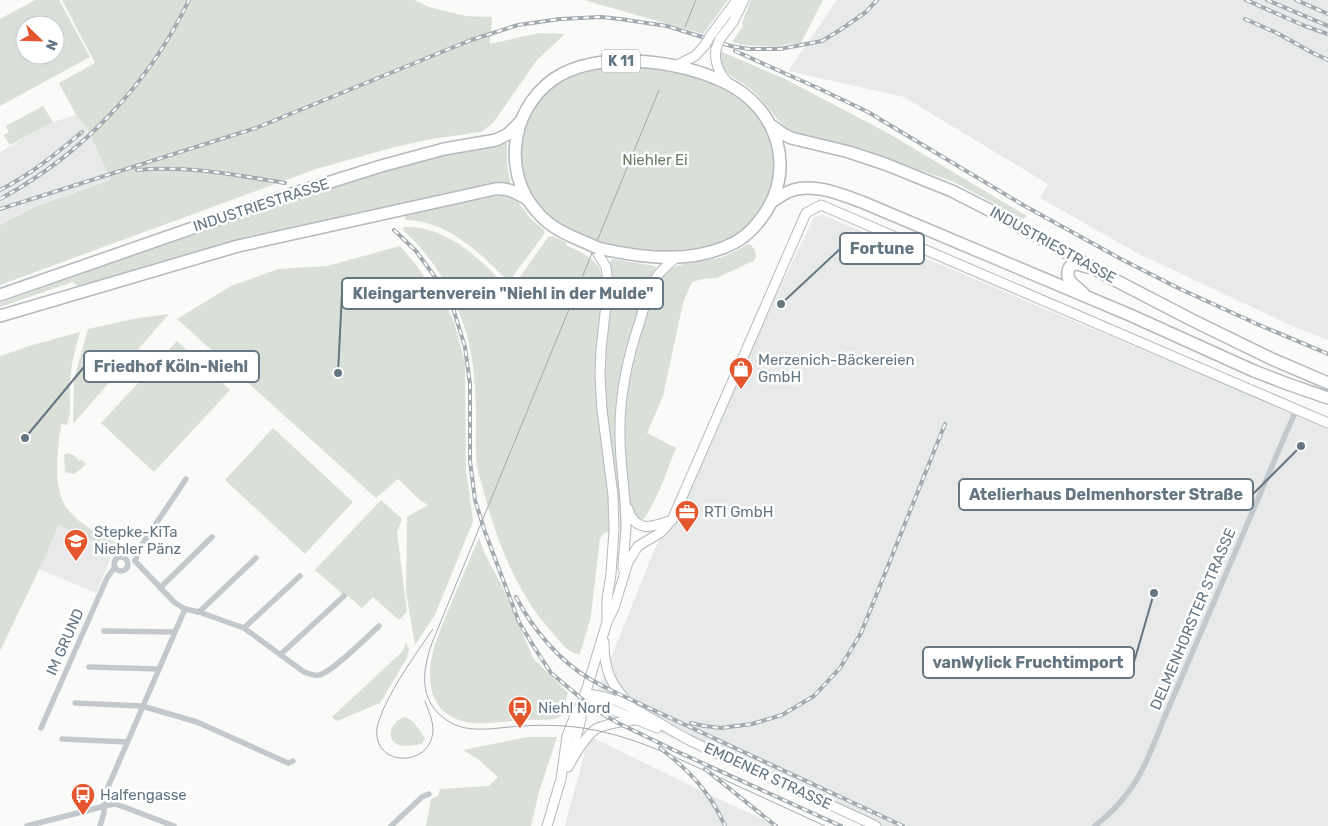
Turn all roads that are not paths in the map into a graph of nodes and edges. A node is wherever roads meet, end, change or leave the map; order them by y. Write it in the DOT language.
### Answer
graph roads {
  1 [pos="737,0"];
  2 [pos="744,0"];
  3 [pos="675,66"];
  4 [pos="730,84"];
  5 [pos="526,112"];
  6 [pos="768,121"];
  7 [pos="527,199"];
  8 [pos="772,201"];
  9 [pos="595,248"];
  10 [pos="677,257"];
  11 [pos="1111,278"];
  12 [pos="0,294"];
  13 [pos="1095,301"];
  14 [pos="0,316"];
  15 [pos="1328,383"];
  16 [pos="1328,398"];
  17 [pos="1296,410"];
  18 [pos="1328,423"];
  19 [pos="186,479"];
  20 [pos="625,498"];
  21 [pos="672,520"];
  22 [pos="614,530"];
  23 [pos="212,537"];
  24 [pos="625,546"];
  25 [pos="638,546"];
  26 [pos="256,558"];
  27 [pos="135,561"];
  28 [pos="127,564"];
  29 [pos="115,567"];
  30 [pos="300,576"];
  31 [pos="622,579"];
  32 [pos="160,588"];
  33 [pos="344,596"];
  34 [pos="185,609"];
  35 [pos="199,612"];
  36 [pos="379,626"];
  37 [pos="606,626"];
  38 [pos="244,628"];
  39 [pos="104,630"];
  40 [pos="174,632"];
  41 [pos="281,654"];
  42 [pos="89,667"];
  43 [pos="159,669"];
  44 [pos="585,694"];
  45 [pos="75,703"];
  46 [pos="582,705"];
  47 [pos="142,706"];
  48 [pos="634,710"];
  49 [pos="637,720"];
  50 [pos="41,728"];
  51 [pos="62,739"];
  52 [pos="688,739"];
  53 [pos="127,742"];
  54 [pos="293,761"];
  55 [pos="568,767"];
  56 [pos="561,779"];
  57 [pos="429,794"];
  58 [pos="105,806"];
  59 [pos="27,826"];
  60 [pos="100,826"];
  61 [pos="174,826"];
  62 [pos="391,826"];
  63 [pos="547,826"];
  64 [pos="876,826"];
  65 [pos="1095,826"];
  1 -- 3 [label="street, bridge"];
  2 -- 4 [label="street, K 11, bridge"];
  3 -- 4 [label="highway, K 11"];
  3 -- 5 [label="highway, K 11"];
  4 -- 6 [label="highway, K 11"];
  5 -- 7 [label="highway, K 11"];
  5 -- 12 [label="highway, INDUSTRIESTRASSE"];
  6 -- 8 [label="highway, K 11"];
  6 -- 11 [label="highway, INDUSTRIESTRASSE"];
  7 -- 9 [label="highway, K 11"];
  7 -- 14 [label="highway, INDUSTRIESTRASSE"];
  8 -- 10 [label="highway, K 11"];
  8 -- 13 [label="highway, INDUSTRIESTRASSE"];
  9 -- 10 [label="highway, K 11"];
  9 -- 22 [label="street"];
  10 -- 20 [label="street"];
  11 -- 13 [label="highway"];
  11 -- 15 [label="highway, INDUSTRIESTRASSE"];
  13 -- 16 [label="highway, INDUSTRIESTRASSE"];
  17 -- 18 [label="street"];
  17 -- 21 [label="street"];
  17 -- 65 [label="street, DELMENHORSTER STRASSE"];
  19 -- 27 [label="street"];
  20 -- 21 [label="street"];
  20 -- 24 [label="street"];
  21 -- 25 [label="street"];
  22 -- 24 [label="street"];
  22 -- 37 [label="street"];
  23 -- 32 [label="street"];
  24 -- 25 [label="street"];
  24 -- 31 [label="street"];
  25 -- 31 [label="street"];
  26 -- 35 [label="street"];
  27 -- 28 [label="street"];
  27 -- 32 [label="street"];
  28 -- 29 [label="street"];
  28 -- 29 [label="street"];
  29 -- 50 [label="street, IM GRUND"];
  30 -- 38 [label="street"];
  31 -- 37 [label="street"];
  32 -- 34 [label="street"];
  33 -- 41 [label="street"];
  34 -- 35 [label="street"];
  34 -- 40 [label="street"];
  35 -- 38 [label="street"];
  36 -- 41 [label="street"];
  37 -- 44 [label="street"];
  37 -- 48 [label="street, EMDENER STRASSE"];
  38 -- 41 [label="street"];
  39 -- 40 [label="street"];
  40 -- 43 [label="street"];
  42 -- 43 [label="street"];
  43 -- 47 [label="street"];
  44 -- 46 [label="street"];
  44 -- 48 [label="street, EMDENER STRASSE"];
  44 -- 49 [label="street, EMDENER STRASSE"];
  45 -- 47 [label="street"];
  46 -- 55 [label="street"];
  46 -- 56 [label="street"];
  47 -- 53 [label="street"];
  47 -- 54 [label="street"];
  48 -- 52 [label="street, EMDENER STRASSE"];
  49 -- 52 [label="street, EMDENER STRASSE"];
  49 -- 55 [label="street"];
  51 -- 53 [label="street"];
  52 -- 64 [label="street, EMDENER STRASSE"];
  53 -- 58 [label="street"];
  55 -- 56 [label="street"];
  56 -- 63 [label="street"];
  57 -- 62 [label="street"];
  58 -- 59 [label="street"];
  58 -- 60 [label="street"];
  58 -- 61 [label="street"];
}
